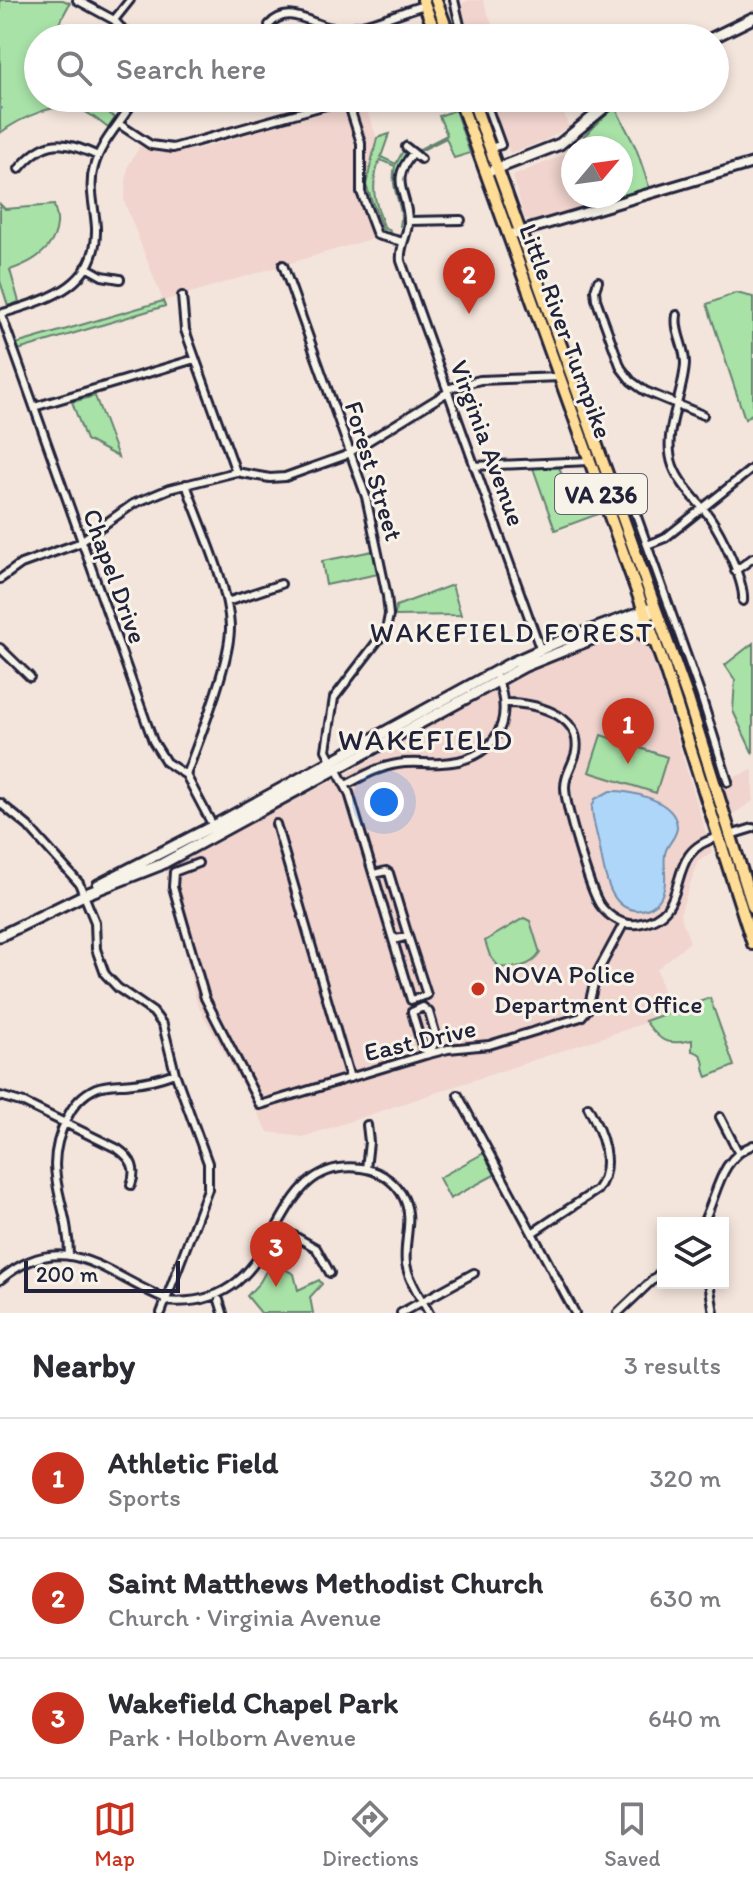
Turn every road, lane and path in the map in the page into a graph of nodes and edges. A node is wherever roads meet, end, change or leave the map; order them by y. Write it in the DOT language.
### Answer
graph roads {
  1 [pos="77,0"];
  2 [pos="130,0"];
  3 [pos="437,0"];
  4 [pos="454,0"];
  5 [pos="424,2"];
  6 [pos="753,18"];
  7 [pos="114,20"];
  8 [pos="118,24"];
  9 [pos="270,24"];
  10 [pos="321,24"];
  11 [pos="358,24"];
  12 [pos="432,24"];
  13 [pos="445,24"];
  14 [pos="460,24"];
  15 [pos="729,30"];
  16 [pos="126,112"];
  17 [pos="300,112"];
  18 [pos="353,112"];
  19 [pos="464,112"];
  20 [pos="477,112"];
  21 [pos="489,112"];
  22 [pos="599,112"];
  23 [pos="119,124"];
  24 [pos="406,147"];
  25 [pos="490,148"];
  26 [pos="413,153"];
  27 [pos="98,156"];
  28 [pos="421,159"];
  29 [pos="753,163"];
  30 [pos="19,169"];
  31 [pos="497,169"];
  32 [pos="486,173"];
  33 [pos="461,220"];
  34 [pos="408,221"];
  35 [pos="520,231"];
  36 [pos="509,235"];
  37 [pos="403,242"];
  38 [pos="283,265"];
  39 [pos="86,267"];
  40 [pos="120,279"];
  41 [pos="598,281"];
  42 [pos="182,296"];
  43 [pos="1,314"];
  44 [pos="677,315"];
  45 [pos="195,359"];
  46 [pos="572,374"];
  47 [pos="560,378"];
  48 [pos="447,390"];
  49 [pos="677,404"];
  50 [pos="34,407"];
  51 [pos="703,415"];
  52 [pos="351,453"];
  53 [pos="590,461"];
  54 [pos="474,466"];
  55 [pos="753,468"];
  56 [pos="236,472"];
  57 [pos="186,484"];
  58 [pos="703,508"];
  59 [pos="636,514"];
  60 [pos="81,541"];
  61 [pos="647,545"];
  62 [pos="753,558"];
  63 [pos="735,571"];
  64 [pos="0,579"];
  65 [pos="281,584"];
  66 [pos="743,601"];
  67 [pos="227,602"];
  68 [pos="669,604"];
  69 [pos="656,608"];
  70 [pos="644,613"];
  71 [pos="605,634"];
  72 [pos="0,648"];
  73 [pos="659,652"];
  74 [pos="542,653"];
  75 [pos="496,676"];
  76 [pos="30,677"];
  77 [pos="505,703"];
  78 [pos="334,766"];
  79 [pos="186,775"];
  80 [pos="728,782"];
  81 [pos="346,785"];
  82 [pos="0,803"];
  83 [pos="276,824"];
  84 [pos="753,828"];
  85 [pos="215,830"];
  86 [pos="730,835"];
  87 [pos="717,838"];
  88 [pos="198,863"];
  89 [pos="374,874"];
  90 [pos="86,894"];
  91 [pos="753,907"];
  92 [pos="624,923"];
  93 [pos="0,936"];
  94 [pos="392,936"];
  95 [pos="408,936"];
  96 [pos="753,944"];
  97 [pos="438,1048"];
  98 [pos="424,1052"];
  99 [pos="175,1073"];
  100 [pos="350,1078"];
  101 [pos="458,1095"];
  102 [pos="0,1096"];
  103 [pos="588,1107"];
  104 [pos="720,1117"];
  105 [pos="65,1123"];
  106 [pos="367,1125"];
  107 [pos="753,1145"];
  108 [pos="738,1152"];
  109 [pos="366,1169"];
  110 [pos="131,1185"];
  111 [pos="705,1217"];
  112 [pos="280,1228"];
  113 [pos="532,1233"];
  114 [pos="69,1256"];
  115 [pos="330,1273"];
  116 [pos="474,1273"];
  117 [pos="657,1276"];
  118 [pos="0,1280"];
  119 [pos="710,1289"];
  120 [pos="166,1300"];
  121 [pos="219,1300"];
  122 [pos="422,1301"];
  123 [pos="161,1313"];
  124 [pos="223,1313"];
  125 [pos="401,1313"];
  126 [pos="429,1313"];
  127 [pos="575,1313"];
  128 [pos="618,1313"];
  129 [pos="714,1313"];
  1 -- 7 [label="street"];
  2 -- 7 [label="street"];
  3 -- 5 [label="street"];
  3 -- 13 [label="main road"];
  4 -- 14 [label="street"];
  5 -- 11 [label="street"];
  5 -- 12 [label="main road"];
  6 -- 15 [label="main road"];
  7 -- 8 [label="street"];
  9 -- 10 [label="street"];
  16 -- 23 [label="street"];
  17 -- 23 [label="street"];
  18 -- 37 [label="street"];
  19 -- 32 [label="main road, Little River Turnpike / VA 236"];
  20 -- 25 [label="main road, Little River Turnpike / VA 236"];
  21 -- 25 [label="street"];
  22 -- 31 [label="main road"];
  23 -- 27 [label="street"];
  24 -- 26 [label="street"];
  25 -- 31 [label="main road, Little River Turnpike / VA 236"];
  26 -- 28 [label="street"];
  26 -- 34 [label="street"];
  27 -- 30 [label="street"];
  27 -- 39 [label="street"];
  29 -- 35 [label="street"];
  31 -- 32 [label="main road"];
  31 -- 35 [label="main road, Little River Turnpike / VA 236"];
  32 -- 36 [label="main road, Little River Turnpike / VA 236"];
  33 -- 34 [label="street"];
  34 -- 37 [label="street"];
  35 -- 36 [label="street"];
  35 -- 46 [label="main road, Little River Turnpike / VA 236"];
  36 -- 47 [label="main road, Little River Turnpike / VA 236"];
  37 -- 48 [label="street, Virginia Avenue"];
  38 -- 52 [label="street, Forest Street"];
  39 -- 40 [label="street"];
  39 -- 43 [label="street"];
  41 -- 49 [label="street"];
  42 -- 45 [label="street"];
  43 -- 50 [label="street, Chapel Drive"];
  44 -- 49 [label="street"];
  45 -- 50 [label="street"];
  45 -- 56 [label="street"];
  46 -- 47 [label="street"];
  46 -- 69 [label="main road, Little River Turnpike / VA 236"];
  47 -- 48 [label="street"];
  47 -- 53 [label="main road, Little River Turnpike / VA 236"];
  48 -- 52 [label="street"];
  48 -- 54 [label="street, Virginia Avenue"];
  49 -- 51 [label="street"];
  49 -- 58 [label="street"];
  50 -- 60 [label="street, Chapel Drive"];
  52 -- 56 [label="street"];
  52 -- 78 [label="street, Forest Street"];
  53 -- 54 [label="street"];
  53 -- 70 [label="main road, Little River Turnpike / VA 236"];
  54 -- 74 [label="street, Virginia Avenue"];
  55 -- 58 [label="street"];
  56 -- 57 [label="street"];
  57 -- 60 [label="street"];
  57 -- 67 [label="street"];
  58 -- 61 [label="street"];
  58 -- 63 [label="street"];
  59 -- 61 [label="street"];
  60 -- 64 [label="street"];
  60 -- 79 [label="street, Chapel Drive"];
  61 -- 68 [label="street"];
  62 -- 63 [label="street"];
  63 -- 66 [label="street"];
  65 -- 67 [label="street"];
  67 -- 79 [label="street"];
  68 -- 69 [label="street"];
  68 -- 80 [label="street"];
  69 -- 70 [label="main road"];
  69 -- 86 [label="main road, Little River Turnpike / VA 236"];
  70 -- 71 [label="main road"];
  70 -- 73 [label="main road, Little River Turnpike / VA 236"];
  70 -- 74 [label="main road"];
  71 -- 73 [label="main road"];
  71 -- 74 [label="main road"];
  72 -- 76 [label="street"];
  73 -- 87 [label="main road, Little River Turnpike / VA 236"];
  74 -- 75 [label="main road"];
  75 -- 77 [label="street"];
  75 -- 78 [label="main road"];
  77 -- 81 [label="street"];
  77 -- 92 [label="street"];
  78 -- 81 [label="street"];
  78 -- 85 [label="main road"];
  79 -- 85 [label="street, Chapel Drive"];
  81 -- 89 [label="street"];
  82 -- 90 [label="street"];
  83 -- 100 [label="street"];
  84 -- 86 [label="street"];
  85 -- 90 [label="main road"];
  86 -- 87 [label="street"];
  86 -- 91 [label="main road, Little River Turnpike / VA 236"];
  87 -- 92 [label="street"];
  87 -- 96 [label="main road, Little River Turnpike / VA 236"];
  88 -- 100 [label="street, East Drive"];
  89 -- 94 [label="street"];
  89 -- 95 [label="street"];
  90 -- 93 [label="main road"];
  90 -- 99 [label="street"];
  92 -- 97 [label="street, East Drive"];
  94 -- 95 [label="street"];
  94 -- 95 [label="street"];
  97 -- 98 [label="street, East Drive"];
  97 -- 98 [label="street"];
  98 -- 100 [label="street, East Drive"];
  99 -- 105 [label="street"];
  99 -- 120 [label="street"];
  101 -- 113 [label="street"];
  102 -- 105 [label="street"];
  103 -- 113 [label="street"];
  104 -- 108 [label="street"];
  105 -- 110 [label="street"];
  105 -- 114 [label="street"];
  106 -- 109 [label="street"];
  107 -- 108 [label="street"];
  108 -- 111 [label="street"];
  109 -- 112 [label="street"];
  109 -- 122 [label="street"];
  112 -- 115 [label="street"];
  112 -- 121 [label="street"];
  113 -- 127 [label="street"];
  114 -- 118 [label="street"];
  114 -- 120 [label="street"];
  116 -- 122 [label="street"];
  117 -- 128 [label="street"];
  119 -- 129 [label="street"];
  120 -- 121 [label="street"];
  120 -- 123 [label="street"];
  121 -- 124 [label="street"];
  122 -- 125 [label="street"];
  122 -- 126 [label="street"];
}
